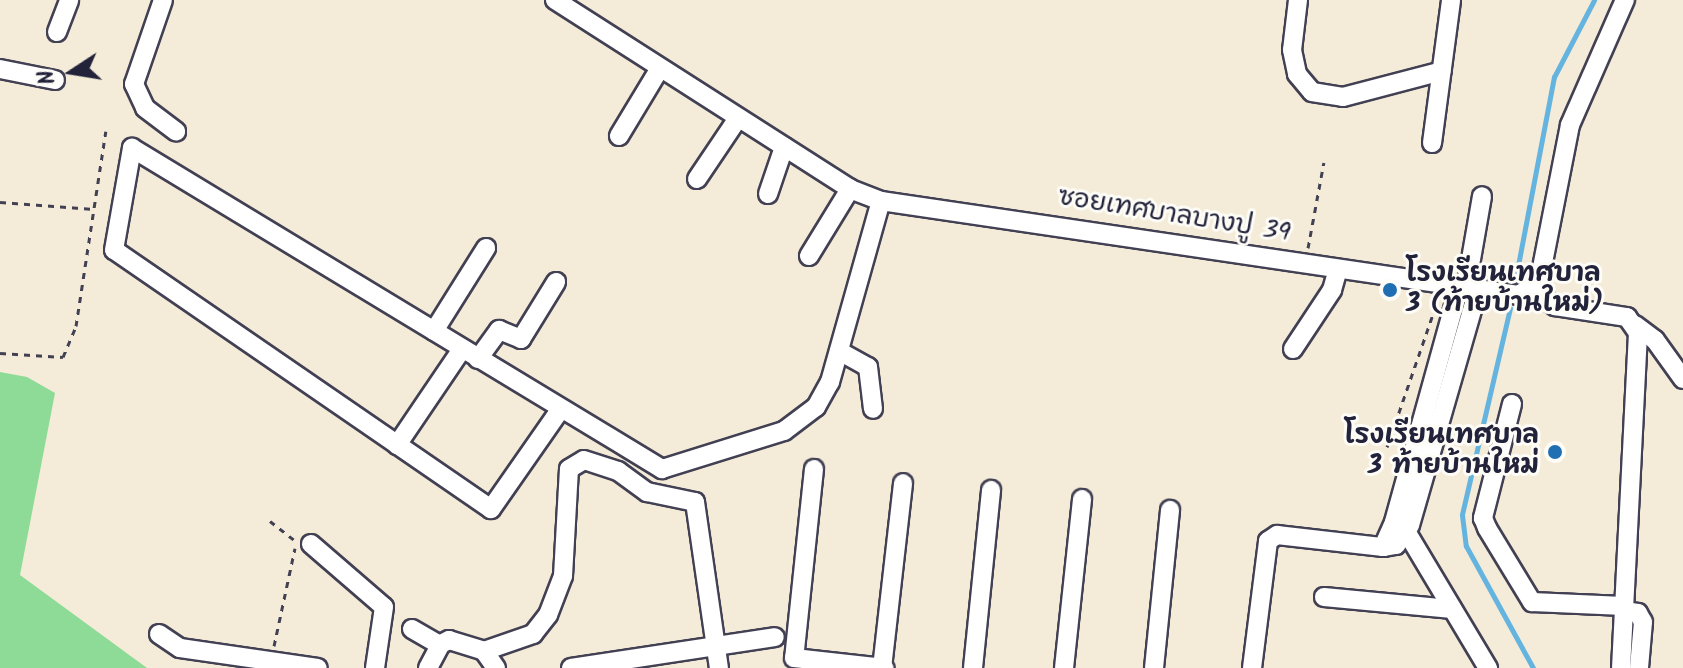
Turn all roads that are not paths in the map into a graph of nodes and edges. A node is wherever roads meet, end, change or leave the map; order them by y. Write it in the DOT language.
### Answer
graph roads {
  1 [pos="69,0"];
  2 [pos="163,0"];
  3 [pos="555,0"];
  4 [pos="1298,0"];
  5 [pos="1451,0"];
  6 [pos="1620,1"];
  7 [pos="579,6"];
  8 [pos="57,32"];
  9 [pos="660,68"];
  10 [pos="0,69"];
  11 [pos="1442,71"];
  12 [pos="55,80"];
  13 [pos="738,118"];
  14 [pos="176,131"];
  15 [pos="619,136"];
  16 [pos="1432,143"];
  17 [pos="784,147"];
  18 [pos="697,179"];
  19 [pos="850,189"];
  20 [pos="768,194"];
  21 [pos="1482,196"];
  22 [pos="881,201"];
  23 [pos="486,248"];
  24 [pos="809,256"];
  25 [pos="1338,269"];
  26 [pos="556,282"];
  27 [pos="1461,288"];
  28 [pos="1533,289"];
  29 [pos="1635,325"];
  30 [pos="434,331"];
  31 [pos="1293,349"];
  32 [pos="839,351"];
  33 [pos="470,354"];
  34 [pos="1683,379"];
  35 [pos="1512,404"];
  36 [pos="873,409"];
  37 [pos="560,410"];
  38 [pos="397,445"];
  39 [pos="814,469"];
  40 [pos="903,483"];
  41 [pos="991,490"];
  42 [pos="1082,499"];
  43 [pos="1170,510"];
  44 [pos="1406,531"];
  45 [pos="311,544"];
  46 [pos="1383,547"];
  47 [pos="1324,597"];
  48 [pos="1624,608"];
  49 [pos="1452,609"];
  50 [pos="412,629"];
  51 [pos="159,634"];
  52 [pos="775,637"];
  53 [pos="440,645"];
  54 [pos="717,647"];
  55 [pos="484,651"];
  56 [pos="821,664"];
  57 [pos="602,665"];
  58 [pos="318,668"];
  59 [pos="375,668"];
  60 [pos="428,668"];
  61 [pos="496,668"];
  62 [pos="571,668"];
  63 [pos="719,668"];
  64 [pos="883,668"];
  65 [pos="973,668"];
  66 [pos="1064,668"];
  67 [pos="1154,668"];
  68 [pos="1252,668"];
  69 [pos="1488,668"];
  70 [pos="1621,668"];
  71 [pos="1639,668"];
  1 -- 8 [label="street"];
  2 -- 14 [label="street"];
  3 -- 7 [label="street, ซอยเทศบาลบางปู 39"];
  4 -- 11 [label="street"];
  5 -- 11 [label="street"];
  6 -- 28 [label="street"];
  7 -- 9 [label="street, ซอยเทศบาลบางปู 39"];
  9 -- 13 [label="street, ซอยเทศบาลบางปู 39"];
  9 -- 15 [label="street"];
  10 -- 12 [label="street"];
  11 -- 16 [label="street"];
  13 -- 17 [label="street, ซอยเทศบาลบางปู 39"];
  13 -- 18 [label="street"];
  17 -- 19 [label="street, ซอยเทศบาลบางปู 39"];
  17 -- 20 [label="street"];
  19 -- 22 [label="street, ซอยเทศบาลบางปู 39"];
  19 -- 24 [label="street"];
  21 -- 27 [label="street"];
  22 -- 25 [label="street, ซอยเทศบาลบางปู 39"];
  22 -- 32 [label="street"];
  23 -- 30 [label="street"];
  25 -- 27 [label="street, ซอยเทศบาลบางปู 39"];
  25 -- 31 [label="street"];
  26 -- 33 [label="street"];
  27 -- 28 [label="street, ซอยเทศบาลบางปู 39"];
  27 -- 44 [label="street"];
  27 -- 46 [label="street"];
  28 -- 29 [label="street"];
  29 -- 34 [label="street"];
  29 -- 48 [label="street"];
  30 -- 33 [label="street"];
  30 -- 38 [label="street"];
  32 -- 36 [label="street"];
  32 -- 37 [label="street"];
  33 -- 37 [label="street"];
  33 -- 38 [label="street"];
  35 -- 48 [label="street"];
  37 -- 38 [label="street"];
  39 -- 56 [label="street"];
  40 -- 64 [label="street"];
  41 -- 65 [label="street"];
  42 -- 66 [label="street"];
  43 -- 67 [label="street"];
  44 -- 46 [label="street"];
  44 -- 49 [label="street"];
  45 -- 59 [label="street"];
  46 -- 68 [label="street"];
  47 -- 49 [label="street"];
  48 -- 70 [label="street"];
  48 -- 71 [label="street"];
  49 -- 69 [label="street"];
  50 -- 53 [label="street"];
  51 -- 58 [label="street"];
  52 -- 54 [label="street"];
  53 -- 55 [label="street"];
  53 -- 60 [label="street"];
  54 -- 55 [label="street"];
  54 -- 57 [label="street"];
  54 -- 63 [label="street"];
  55 -- 61 [label="street"];
  56 -- 64 [label="street"];
  57 -- 62 [label="street"];
}
